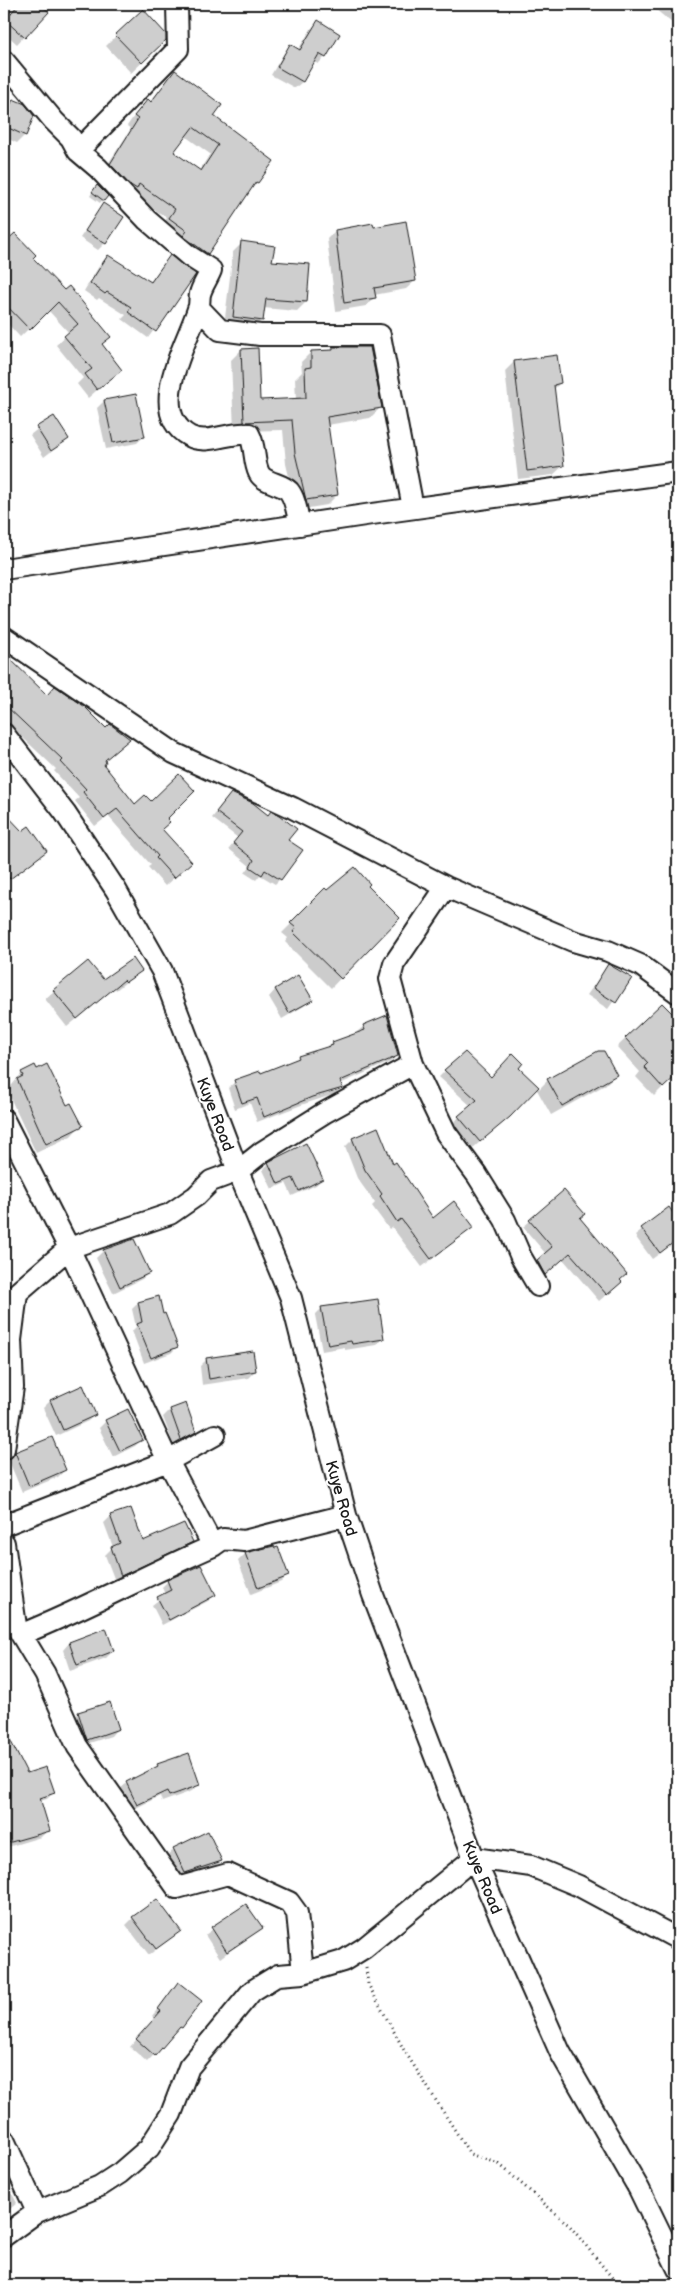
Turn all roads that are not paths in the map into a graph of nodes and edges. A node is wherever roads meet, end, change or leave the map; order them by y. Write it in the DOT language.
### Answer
graph roads {
  1 [pos="177,4"];
  2 [pos="4,61"];
  3 [pos="78,151"];
  4 [pos="198,308"];
  5 [pos="678,472"];
  6 [pos="413,508"];
  7 [pos="300,525"];
  8 [pos="4,569"];
  9 [pos="4,637"];
  10 [pos="4,734"];
  11 [pos="446,887"];
  12 [pos="678,993"];
  13 [pos="413,1064"];
  14 [pos="4,1120"];
  15 [pos="238,1171"];
  16 [pos="69,1248"];
  17 [pos="538,1286"];
  18 [pos="11,1297"];
  19 [pos="215,1436"];
  20 [pos="4,1448"];
  21 [pos="168,1461"];
  22 [pos="346,1515"];
  23 [pos="4,1525"];
  24 [pos="4,1543"];
  25 [pos="213,1546"];
  26 [pos="14,1632"];
  27 [pos="474,1858"];
  28 [pos="678,1939"];
  29 [pos="303,1973"];
  30 [pos="4,2140"];
  31 [pos="37,2212"];
  32 [pos="4,2236"];
  33 [pos="678,2269"];
  1 -- 3 [label="street"];
  2 -- 3 [label="street"];
  3 -- 4 [label="street"];
  4 -- 6 [label="street"];
  4 -- 7 [label="street"];
  5 -- 6 [label="street"];
  6 -- 7 [label="street"];
  7 -- 8 [label="street"];
  9 -- 11 [label="street"];
  10 -- 15 [label="street, Kuye Road"];
  11 -- 12 [label="street"];
  11 -- 13 [label="street"];
  13 -- 15 [label="street"];
  13 -- 17 [label="street"];
  14 -- 16 [label="street"];
  15 -- 16 [label="street"];
  15 -- 22 [label="street, Kuye Road"];
  16 -- 18 [label="street"];
  16 -- 21 [label="street"];
  18 -- 20 [label="street"];
  19 -- 21 [label="street"];
  21 -- 23 [label="street"];
  21 -- 25 [label="street"];
  22 -- 25 [label="street"];
  22 -- 27 [label="street, Kuye Road"];
  24 -- 26 [label="street"];
  25 -- 26 [label="street"];
  26 -- 29 [label="street"];
  27 -- 28 [label="street"];
  27 -- 29 [label="street"];
  27 -- 33 [label="street, Kuye Road"];
  29 -- 31 [label="street"];
  30 -- 31 [label="street"];
  31 -- 32 [label="street"];
}
